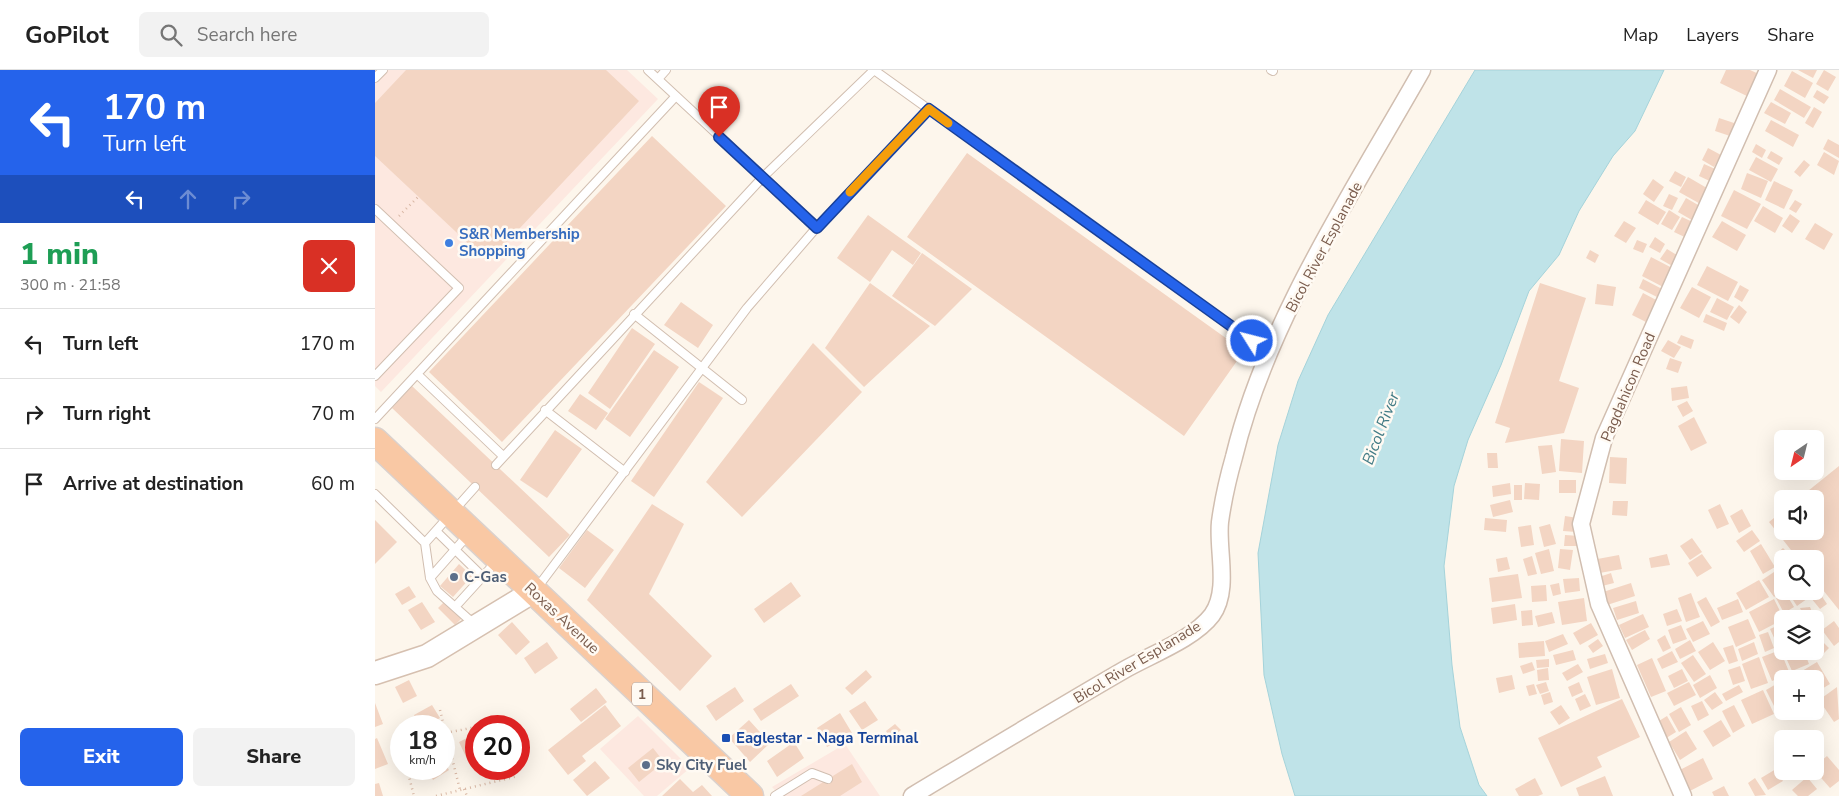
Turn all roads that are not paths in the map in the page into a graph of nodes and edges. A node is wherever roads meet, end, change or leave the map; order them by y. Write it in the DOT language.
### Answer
graph roads {
  1 [pos="383,70"];
  2 [pos="648,70"];
  3 [pos="665,70"];
  4 [pos="874,70"];
  5 [pos="1422,70"];
  6 [pos="1768,70"];
  7 [pos="375,78"];
  8 [pos="658,79"];
  9 [pos="676,96"];
  10 [pos="929,109"];
  11 [pos="763,177"];
  12 [pos="375,209"];
  13 [pos="817,228"];
  14 [pos="634,314"];
  15 [pos="1252,341"];
  16 [pos="701,368"];
  17 [pos="417,374"];
  18 [pos="375,376"];
  19 [pos="742,400"];
  20 [pos="545,410"];
  21 [pos="375,419"];
  22 [pos="375,441"];
  23 [pos="503,456"];
  24 [pos="496,465"];
  25 [pos="625,472"];
  26 [pos="475,488"];
  27 [pos="375,494"];
  28 [pos="444,522"];
  29 [pos="463,541"];
  30 [pos="425,543"];
  31 [pos="491,568"];
  32 [pos="430,578"];
  33 [pos="534,592"];
  34 [pos="455,607"];
  35 [pos="476,626"];
  36 [pos="375,673"];
  37 [pos="828,779"];
  38 [pos="750,796"];
  39 [pos="775,796"];
  40 [pos="912,796"];
  41 [pos="1683,796"];
  1 -- 7 [label="lane"];
  2 -- 8 [label="lane"];
  3 -- 8 [label="lane"];
  4 -- 10 [label="lane"];
  4 -- 11 [label="lane"];
  5 -- 40 [label="street, Bicol River Esplanade"];
  6 -- 41 [label="street, Pagdahicon Road"];
  8 -- 9 [label="lane"];
  9 -- 11 [label="lane"];
  9 -- 17 [label="lane"];
  10 -- 13 [label="lane"];
  10 -- 15 [label="lane"];
  11 -- 13 [label="lane"];
  11 -- 14 [label="lane"];
  12 -- 18 [label="lane"];
  13 -- 16 [label="lane"];
  14 -- 16 [label="lane"];
  14 -- 20 [label="lane"];
  16 -- 19 [label="lane"];
  16 -- 25 [label="lane"];
  17 -- 21 [label="lane"];
  17 -- 23 [label="lane"];
  20 -- 23 [label="lane"];
  20 -- 25 [label="lane"];
  22 -- 28 [label="highway, Roxas Avenue / 1"];
  23 -- 24 [label="lane"];
  25 -- 33 [label="lane"];
  26 -- 28 [label="lane"];
  27 -- 30 [label="lane"];
  28 -- 29 [label="highway, Roxas Avenue / 1"];
  28 -- 30 [label="lane"];
  29 -- 31 [label="highway, Roxas Avenue / 1"];
  29 -- 32 [label="lane"];
  30 -- 32 [label="lane"];
  31 -- 33 [label="highway, Roxas Avenue / 1"];
  31 -- 34 [label="lane"];
  32 -- 34 [label="lane"];
  33 -- 35 [label="main road"];
  33 -- 38 [label="highway, Roxas Avenue / 1"];
  34 -- 35 [label="lane"];
  35 -- 36 [label="main road"];
  37 -- 39 [label="lane"];
}
